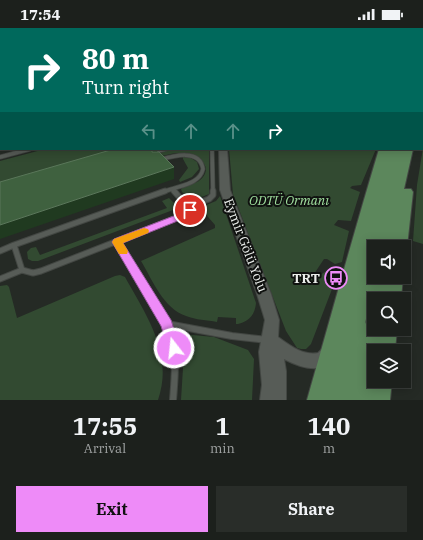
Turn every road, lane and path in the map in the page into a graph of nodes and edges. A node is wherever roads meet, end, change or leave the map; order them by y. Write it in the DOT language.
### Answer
graph roads {
  1 [pos="26,150"];
  2 [pos="162,150"];
  3 [pos="212,150"];
  4 [pos="222,150"];
  5 [pos="385,150"];
  6 [pos="395,150"];
  7 [pos="407,150"];
  8 [pos="416,150"];
  9 [pos="158,151"];
  10 [pos="0,157"];
  11 [pos="156,161"];
  12 [pos="172,189"];
  13 [pos="188,207"];
  14 [pos="389,240"];
  15 [pos="400,240"];
  16 [pos="117,242"];
  17 [pos="14,246"];
  18 [pos="0,251"];
  19 [pos="22,270"];
  20 [pos="0,279"];
  21 [pos="167,324"];
  22 [pos="372,336"];
  23 [pos="270,340"];
  24 [pos="332,348"];
  25 [pos="380,388"];
  26 [pos="325,399"];
  27 [pos="173,400"];
  28 [pos="269,400"];
  29 [pos="277,400"];
  30 [pos="361,400"];
  31 [pos="379,400"];
  1 -- 10 [label="lane"];
  2 -- 9 [label="lane"];
  3 -- 13 [label="lane"];
  4 -- 23 [label="street, Eymir Gölü Yolu"];
  5 -- 24 [label="main road"];
  6 -- 26 [label="main road"];
  7 -- 14 [label="main road"];
  8 -- 15 [label="main road"];
  11 -- 12 [label="lane"];
  12 -- 13 [label="lane"];
  12 -- 17 [label="lane"];
  13 -- 16 [label="lane"];
  16 -- 19 [label="lane"];
  16 -- 21 [label="lane"];
  17 -- 18 [label="lane"];
  17 -- 19 [label="lane"];
  19 -- 20 [label="lane"];
  21 -- 23 [label="lane"];
  21 -- 27 [label="lane"];
  22 -- 30 [label="main road"];
  23 -- 24 [label="street"];
  23 -- 28 [label="street, Eymir Gölü Yolu"];
  23 -- 29 [label="street"];
  24 -- 26 [label="main road"];
  25 -- 31 [label="main road"];
}
